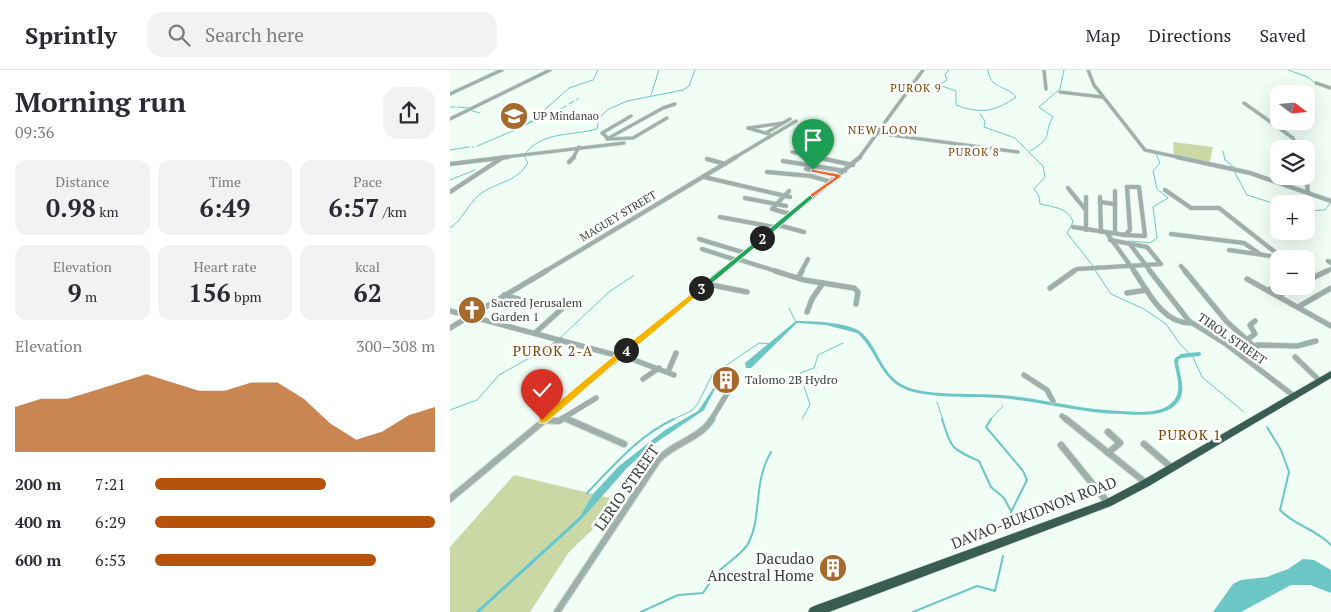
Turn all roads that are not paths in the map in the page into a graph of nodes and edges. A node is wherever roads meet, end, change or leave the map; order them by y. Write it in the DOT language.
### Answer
graph roads {
  1 [pos="501,70"];
  2 [pos="550,70"];
  3 [pos="923,70"];
  4 [pos="1043,70"];
  5 [pos="1088,70"];
  6 [pos="1316,83"];
  7 [pos="1331,88"];
  8 [pos="1046,89"];
  9 [pos="1060,92"];
  10 [pos="450,94"];
  11 [pos="1102,97"];
  12 [pos="676,104"];
  13 [pos="1244,104"];
  14 [pos="631,116"];
  15 [pos="649,118"];
  16 [pos="667,118"];
  17 [pos="450,119"];
  18 [pos="790,119"];
  19 [pos="662,121"];
  20 [pos="796,121"];
  21 [pos="783,123"];
  22 [pos="767,125"];
  23 [pos="757,131"];
  24 [pos="766,133"];
  25 [pos="876,133"];
  26 [pos="774,136"];
  27 [pos="608,139"];
  28 [pos="1294,140"];
  29 [pos="624,143"];
  30 [pos="598,144"];
  31 [pos="579,147"];
  32 [pos="792,152"];
  33 [pos="1018,152"];
  34 [pos="502,157"];
  35 [pos="707,159"];
  36 [pos="783,161"];
  37 [pos="569,162"];
  38 [pos="450,164"];
  39 [pos="725,164"];
  40 [pos="853,165"];
  41 [pos="806,169"];
  42 [pos="845,171"];
  43 [pos="767,172"];
  44 [pos="839,176"];
  45 [pos="704,177"];
  46 [pos="831,182"];
  47 [pos="1307,185"];
  48 [pos="1068,188"];
  49 [pos="1164,190"];
  50 [pos="789,191"];
  51 [pos="1114,191"];
  52 [pos="450,192"];
  53 [pos="1308,193"];
  54 [pos="785,195"];
  55 [pos="790,197"];
  56 [pos="1086,197"];
  57 [pos="1100,197"];
  58 [pos="744,198"];
  59 [pos="1331,201"];
  60 [pos="1100,202"];
  61 [pos="776,204"];
  62 [pos="1115,204"];
  63 [pos="786,206"];
  64 [pos="1085,209"];
  65 [pos="790,214"];
  66 [pos="720,217"];
  67 [pos="776,226"];
  68 [pos="1073,227"];
  69 [pos="1086,230"];
  70 [pos="804,232"];
  71 [pos="1103,232"];
  72 [pos="1115,234"];
  73 [pos="1125,234"];
  74 [pos="1171,234"];
  75 [pos="699,239"];
  76 [pos="1110,240"];
  77 [pos="1129,243"];
  78 [pos="702,249"];
  79 [pos="1229,250"];
  80 [pos="1272,250"];
  81 [pos="745,253"];
  82 [pos="1260,254"];
  83 [pos="1270,255"];
  84 [pos="808,258"];
  85 [pos="736,260"];
  86 [pos="1146,266"];
  87 [pos="1181,266"];
  88 [pos="1130,267"];
  89 [pos="1331,269"];
  90 [pos="1315,277"];
  91 [pos="798,278"];
  92 [pos="1247,279"];
  93 [pos="823,283"];
  94 [pos="707,284"];
  95 [pos="1050,288"];
  96 [pos="1331,288"];
  97 [pos="1147,290"];
  98 [pos="1269,290"];
  99 [pos="747,292"];
  100 [pos="1127,293"];
  101 [pos="1278,295"];
  102 [pos="504,296"];
  103 [pos="532,303"];
  104 [pos="856,304"];
  105 [pos="1298,306"];
  106 [pos="564,307"];
  107 [pos="450,311"];
  108 [pos="807,312"];
  109 [pos="470,316"];
  110 [pos="1255,321"];
  111 [pos="1190,323"];
  112 [pos="1331,326"];
  113 [pos="450,328"];
  114 [pos="535,333"];
  115 [pos="1248,339"];
  116 [pos="562,340"];
  117 [pos="1316,341"];
  118 [pos="1255,347"];
  119 [pos="676,353"];
  120 [pos="544,354"];
  121 [pos="620,355"];
  122 [pos="1243,356"];
  123 [pos="1295,357"];
  124 [pos="659,368"];
  125 [pos="668,372"];
  126 [pos="1331,374"];
  127 [pos="674,375"];
  128 [pos="1024,375"];
  129 [pos="643,379"];
  130 [pos="1320,381"];
  131 [pos="728,392"];
  132 [pos="1294,396"];
  133 [pos="596,398"];
  134 [pos="1052,401"];
  135 [pos="1062,416"];
  136 [pos="565,418"];
  137 [pos="542,420"];
  138 [pos="1108,432"];
  139 [pos="624,444"];
  140 [pos="1144,444"];
  141 [pos="1061,445"];
  142 [pos="1108,453"];
  143 [pos="1172,468"];
  144 [pos="1146,483"];
  145 [pos="450,499"];
  146 [pos="1108,503"];
  147 [pos="557,612"];
  148 [pos="814,612"];
  1 -- 10 [label="street"];
  2 -- 17 [label="street"];
  3 -- 25 [label="street"];
  4 -- 8 [label="street"];
  5 -- 11 [label="street"];
  6 -- 7 [label="street"];
  9 -- 11 [label="street"];
  11 -- 53 [label="street"];
  12 -- 15 [label="street"];
  13 -- 28 [label="street"];
  14 -- 27 [label="street"];
  15 -- 19 [label="street"];
  15 -- 27 [label="street"];
  16 -- 19 [label="street"];
  18 -- 21 [label="street"];
  19 -- 27 [label="street"];
  20 -- 26 [label="street, MAGUEY STREET"];
  21 -- 22 [label="street"];
  21 -- 24 [label="street"];
  22 -- 23 [label="street"];
  22 -- 23 [label="street"];
  23 -- 24 [label="street"];
  24 -- 26 [label="street"];
  25 -- 33 [label="street"];
  25 -- 40 [label="street"];
  26 -- 39 [label="street, MAGUEY STREET"];
  27 -- 30 [label="street"];
  29 -- 30 [label="street"];
  30 -- 31 [label="street"];
  31 -- 34 [label="street"];
  31 -- 37 [label="street"];
  32 -- 40 [label="street"];
  34 -- 38 [label="street"];
  34 -- 52 [label="street"];
  35 -- 39 [label="street"];
  36 -- 42 [label="street"];
  39 -- 45 [label="street, MAGUEY STREET"];
  40 -- 42 [label="street"];
  41 -- 44 [label="street"];
  42 -- 44 [label="street"];
  43 -- 46 [label="street"];
  44 -- 46 [label="street"];
  45 -- 54 [label="street"];
  45 -- 102 [label="street, MAGUEY STREET"];
  46 -- 65 [label="street"];
  47 -- 53 [label="street"];
  48 -- 64 [label="street"];
  49 -- 80 [label="street"];
  50 -- 54 [label="street"];
  51 -- 62 [label="street"];
  53 -- 59 [label="street"];
  54 -- 55 [label="street"];
  54 -- 61 [label="street"];
  56 -- 64 [label="street"];
  57 -- 60 [label="street"];
  58 -- 61 [label="street"];
  60 -- 62 [label="street"];
  60 -- 71 [label="street"];
  61 -- 63 [label="street"];
  61 -- 65 [label="street"];
  62 -- 72 [label="street"];
  64 -- 69 [label="street"];
  65 -- 67 [label="street"];
  66 -- 67 [label="street"];
  67 -- 70 [label="street"];
  67 -- 81 [label="street"];
  68 -- 69 [label="street"];
  69 -- 71 [label="street"];
  71 -- 72 [label="street"];
  71 -- 76 [label="street"];
  72 -- 73 [label="street"];
  73 -- 73 [label="street"];
  74 -- 82 [label="street"];
  75 -- 81 [label="street"];
  76 -- 77 [label="street"];
  76 -- 88 [label="street"];
  77 -- 86 [label="street, TIROL STREET"];
  77 -- 86 [label="street"];
  78 -- 85 [label="street"];
  79 -- 82 [label="street"];
  81 -- 85 [label="street"];
  82 -- 83 [label="street"];
  84 -- 91 [label="street"];
  85 -- 91 [label="street"];
  85 -- 94 [label="street"];
  86 -- 88 [label="street"];
  86 -- 111 [label="street, TIROL STREET"];
  87 -- 115 [label="street"];
  88 -- 95 [label="street"];
  88 -- 97 [label="street"];
  89 -- 90 [label="street"];
  91 -- 93 [label="street"];
  92 -- 98 [label="street"];
  93 -- 104 [label="street"];
  93 -- 108 [label="street"];
  94 -- 99 [label="street"];
  94 -- 121 [label="street"];
  96 -- 105 [label="street"];
  97 -- 100 [label="street"];
  97 -- 111 [label="street"];
  101 -- 105 [label="street"];
  102 -- 103 [label="street"];
  102 -- 109 [label="street, MAGUEY STREET"];
  105 -- 112 [label="street"];
  106 -- 114 [label="street"];
  107 -- 109 [label="street"];
  109 -- 113 [label="street, MAGUEY STREET"];
  109 -- 114 [label="street"];
  110 -- 115 [label="street"];
  111 -- 122 [label="street, TIROL STREET"];
  114 -- 116 [label="street"];
  115 -- 118 [label="street"];
  116 -- 120 [label="street"];
  116 -- 121 [label="street"];
  117 -- 118 [label="street"];
  118 -- 122 [label="street"];
  119 -- 125 [label="street"];
  121 -- 124 [label="street"];
  121 -- 137 [label="street"];
  122 -- 132 [label="street, TIROL STREET"];
  123 -- 130 [label="street"];
  124 -- 125 [label="street"];
  124 -- 129 [label="street"];
  125 -- 127 [label="street"];
  126 -- 130 [label="highway, DAVAO-BUKIDNON ROAD"];
  128 -- 134 [label="street"];
  130 -- 132 [label="highway, DAVAO-BUKIDNON ROAD"];
  131 -- 147 [label="street, LERIO STREET"];
  132 -- 143 [label="highway, DAVAO-BUKIDNON ROAD"];
  133 -- 136 [label="street"];
  135 -- 142 [label="street"];
  136 -- 137 [label="street"];
  136 -- 139 [label="street"];
  137 -- 145 [label="street"];
  138 -- 142 [label="street"];
  140 -- 143 [label="street"];
  141 -- 146 [label="street"];
  142 -- 144 [label="street"];
  143 -- 144 [label="highway, DAVAO-BUKIDNON ROAD"];
  144 -- 146 [label="highway, DAVAO-BUKIDNON ROAD"];
  146 -- 148 [label="highway, DAVAO-BUKIDNON ROAD"];
}
